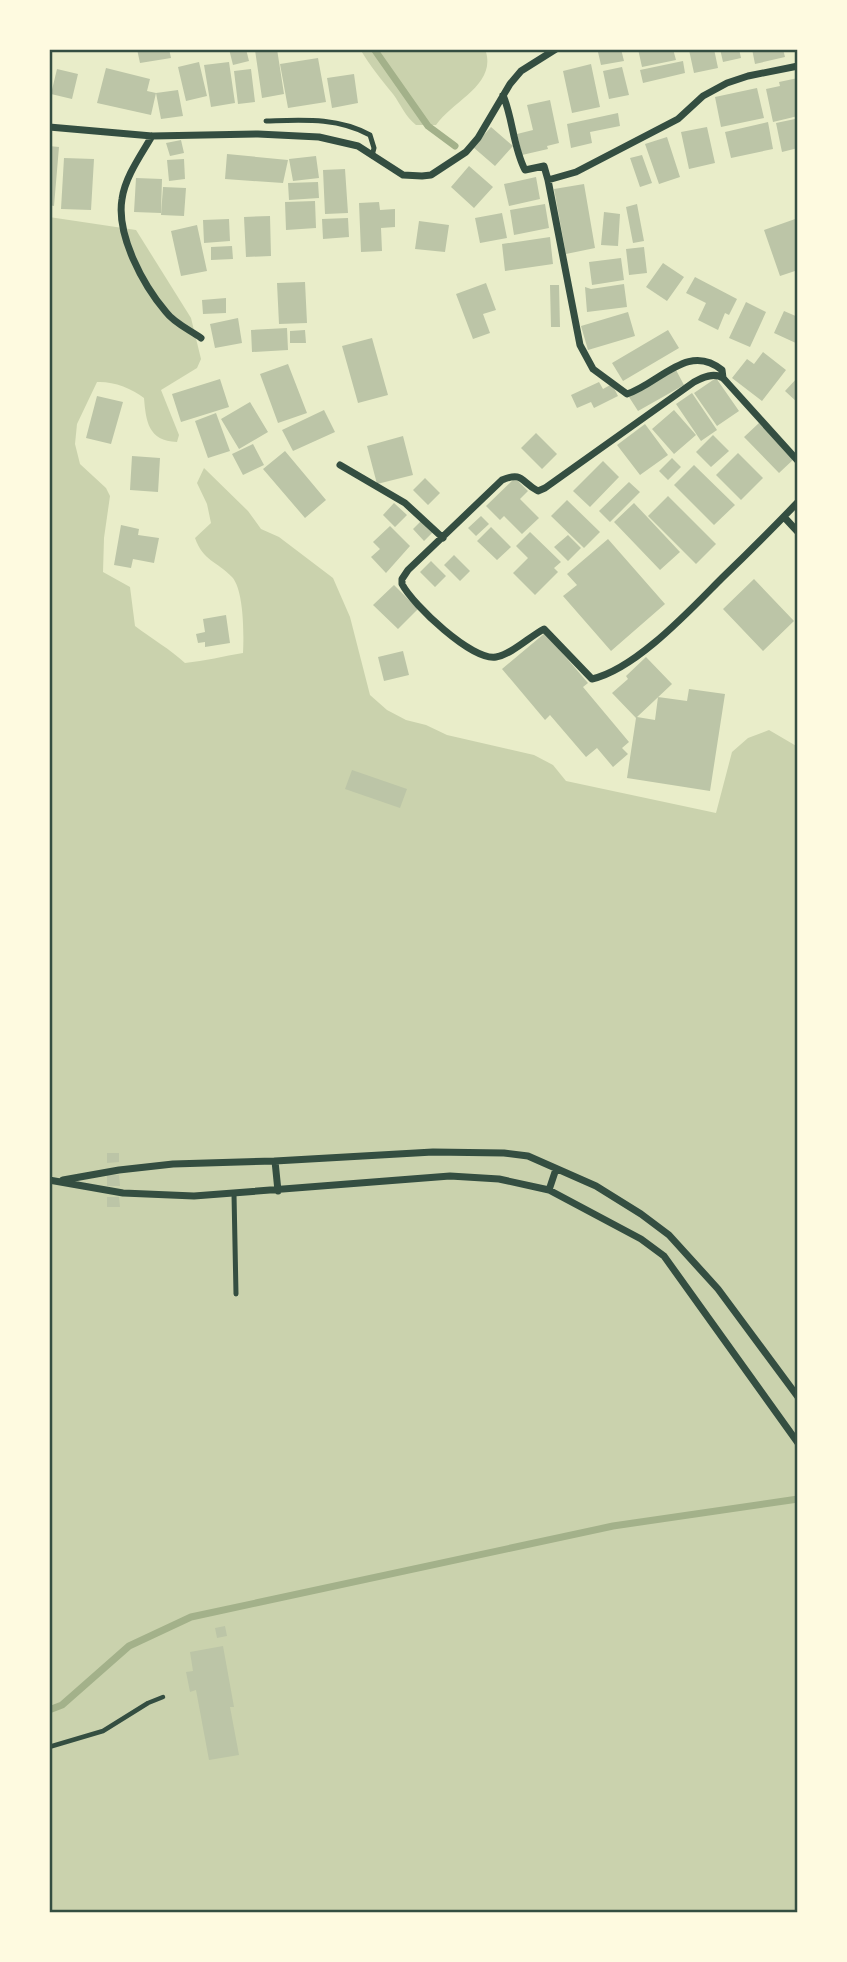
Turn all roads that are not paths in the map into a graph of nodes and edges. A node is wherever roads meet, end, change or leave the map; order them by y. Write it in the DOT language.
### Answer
graph roads {
  1 [pos="556,49"];
  2 [pos="798,66"];
  3 [pos="503,95"];
  4 [pos="267,121"];
  5 [pos="49,127"];
  6 [pos="152,136"];
  7 [pos="372,156"];
  8 [pos="548,180"];
  9 [pos="201,338"];
  10 [pos="723,378"];
  11 [pos="798,461"];
  12 [pos="340,465"];
  13 [pos="798,502"];
  14 [pos="784,517"];
  15 [pos="798,532"];
  16 [pos="443,538"];
  17 [pos="275,1161"];
  18 [pos="556,1169"];
  19 [pos="49,1180"];
  20 [pos="58,1181"];
  21 [pos="549,1190"];
  22 [pos="278,1191"];
  23 [pos="234,1194"];
  24 [pos="236,1294"];
  25 [pos="798,1397"];
  26 [pos="798,1443"];
  1 -- 3 [label="street"];
  2 -- 8 [label="street"];
  3 -- 7 [label="street"];
  3 -- 8 [label="street"];
  4 -- 7 [label="lane"];
  5 -- 6 [label="street"];
  6 -- 7 [label="street"];
  6 -- 9 [label="street"];
  8 -- 10 [label="street"];
  10 -- 11 [label="street"];
  10 -- 16 [label="street"];
  12 -- 16 [label="street"];
  13 -- 14 [label="street"];
  14 -- 15 [label="street"];
  14 -- 16 [label="street"];
  17 -- 18 [label="street"];
  17 -- 20 [label="street"];
  17 -- 22 [label="street"];
  18 -- 21 [label="street"];
  18 -- 25 [label="street"];
  19 -- 20 [label="street"];
  20 -- 23 [label="street"];
  21 -- 22 [label="street"];
  21 -- 26 [label="street"];
  22 -- 23 [label="street"];
  23 -- 24 [label="lane"];
}
